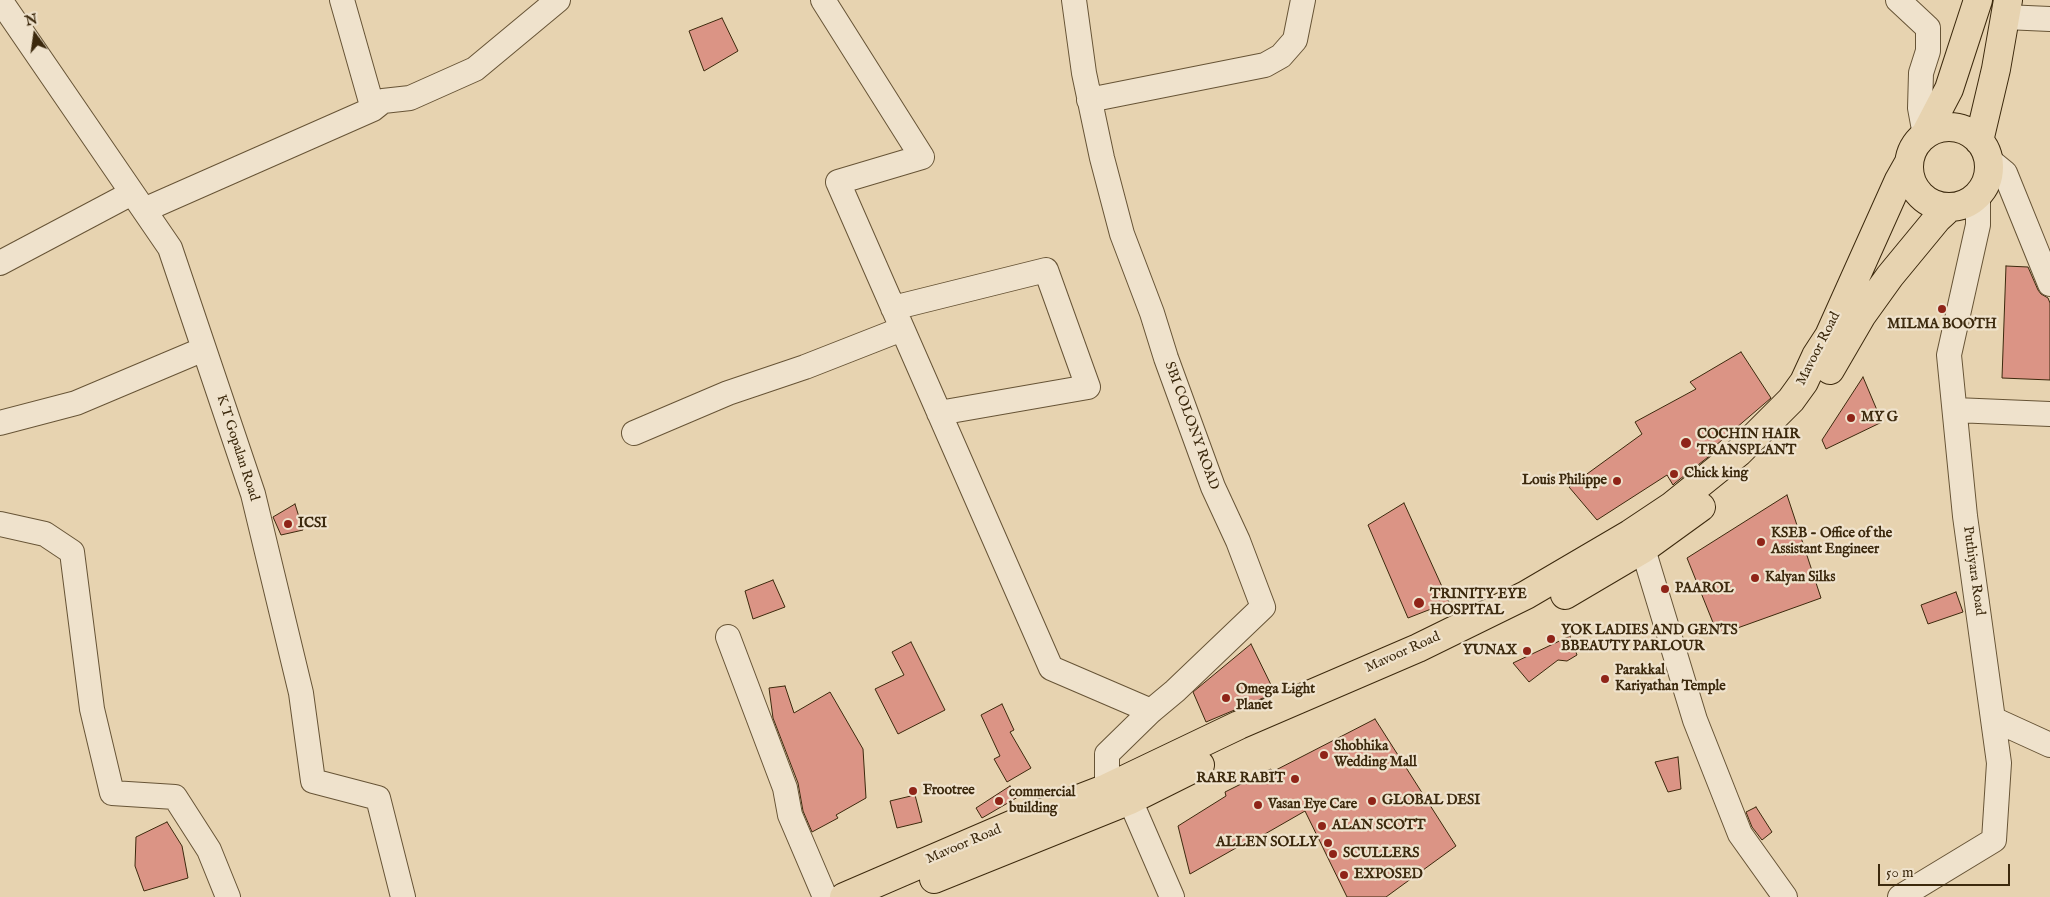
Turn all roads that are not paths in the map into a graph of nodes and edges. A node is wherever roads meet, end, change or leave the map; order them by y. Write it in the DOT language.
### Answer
graph roads {
  1 [pos="0,0"];
  2 [pos="342,0"];
  3 [pos="558,0"];
  4 [pos="823,0"];
  5 [pos="1074,0"];
  6 [pos="1303,0"];
  7 [pos="1898,0"];
  8 [pos="1978,0"];
  9 [pos="2007,9"];
  10 [pos="2050,19"];
  11 [pos="1089,100"];
  12 [pos="373,109"];
  13 [pos="1925,135"];
  14 [pos="1983,150"];
  15 [pos="1908,164"];
  16 [pos="1978,194"];
  17 [pos="138,202"];
  18 [pos="1950,207"];
  19 [pos="0,263"];
  20 [pos="2050,284"];
  21 [pos="898,318"];
  22 [pos="204,349"];
  23 [pos="1955,410"];
  24 [pos="939,413"];
  25 [pos="2050,414"];
  26 [pos="0,422"];
  27 [pos="634,433"];
  28 [pos="0,524"];
  29 [pos="1643,549"];
  30 [pos="728,637"];
  31 [pos="1151,711"];
  32 [pos="1993,719"];
  33 [pos="2050,746"];
  34 [pos="1118,794"];
  35 [pos="228,897"];
  36 [pos="403,897"];
  37 [pos="825,897"];
  38 [pos="844,897"];
  39 [pos="892,897"];
  40 [pos="1172,897"];
  41 [pos="1785,897"];
  42 [pos="1900,897"];
  1 -- 17 [label="street, K T Gopalan Road"];
  2 -- 12 [label="street"];
  3 -- 12 [label="street"];
  4 -- 21 [label="street"];
  5 -- 11 [label="street, SBI COLONY ROAD"];
  6 -- 11 [label="street"];
  7 -- 13 [label="street"];
  8 -- 13 [label="main road, Mavoor Road"];
  9 -- 10 [label="street"];
  9 -- 14 [label="main road"];
  11 -- 31 [label="street, SBI COLONY ROAD"];
  12 -- 17 [label="street"];
  13 -- 14 [label="main road"];
  13 -- 15 [label="main road, Mavoor Road"];
  14 -- 16 [label="main road"];
  14 -- 20 [label="street"];
  15 -- 18 [label="main road"];
  15 -- 34 [label="main road, Mavoor Road"];
  16 -- 18 [label="main road, Mavoor Road"];
  16 -- 23 [label="street, Puthiyara Road"];
  17 -- 19 [label="street"];
  17 -- 22 [label="street, K T Gopalan Road"];
  18 -- 29 [label="main road, Mavoor Road"];
  21 -- 24 [label="street"];
  21 -- 24 [label="street"];
  21 -- 27 [label="street"];
  22 -- 26 [label="street"];
  22 -- 36 [label="street, K T Gopalan Road"];
  23 -- 25 [label="street"];
  23 -- 32 [label="street, Puthiyara Road"];
  24 -- 31 [label="street"];
  28 -- 35 [label="street"];
  29 -- 34 [label="main road, Mavoor Road"];
  29 -- 41 [label="street"];
  30 -- 37 [label="street"];
  31 -- 34 [label="street, SBI COLONY ROAD"];
  32 -- 33 [label="street"];
  32 -- 42 [label="street, Puthiyara Road"];
  34 -- 38 [label="main road, Mavoor Road"];
  34 -- 39 [label="main road, Mavoor Road"];
  34 -- 40 [label="street"];
}
